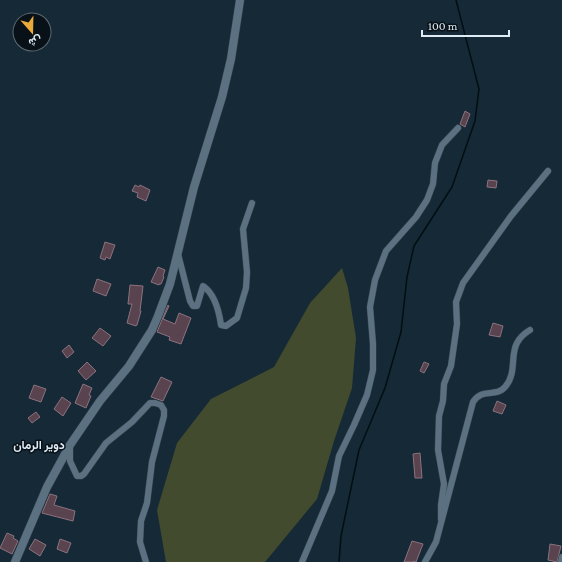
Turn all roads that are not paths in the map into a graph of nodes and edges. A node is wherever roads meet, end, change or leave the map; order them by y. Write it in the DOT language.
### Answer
graph roads {
  1 [pos="240,0"];
  2 [pos="458,128"];
  3 [pos="548,171"];
  4 [pos="252,203"];
  5 [pos="178,254"];
  6 [pos="530,330"];
  7 [pos="70,445"];
  8 [pos="441,520"];
  9 [pos="562,557"];
  10 [pos="15,562"];
  11 [pos="146,562"];
  12 [pos="302,562"];
  13 [pos="425,562"];
  14 [pos="561,562"];
  1 -- 5 [label="street"];
  2 -- 12 [label="street"];
  3 -- 8 [label="street"];
  4 -- 5 [label="street"];
  5 -- 7 [label="street"];
  6 -- 8 [label="street"];
  7 -- 10 [label="street"];
  7 -- 11 [label="street"];
  8 -- 13 [label="street"];
  9 -- 14 [label="street"];
}
